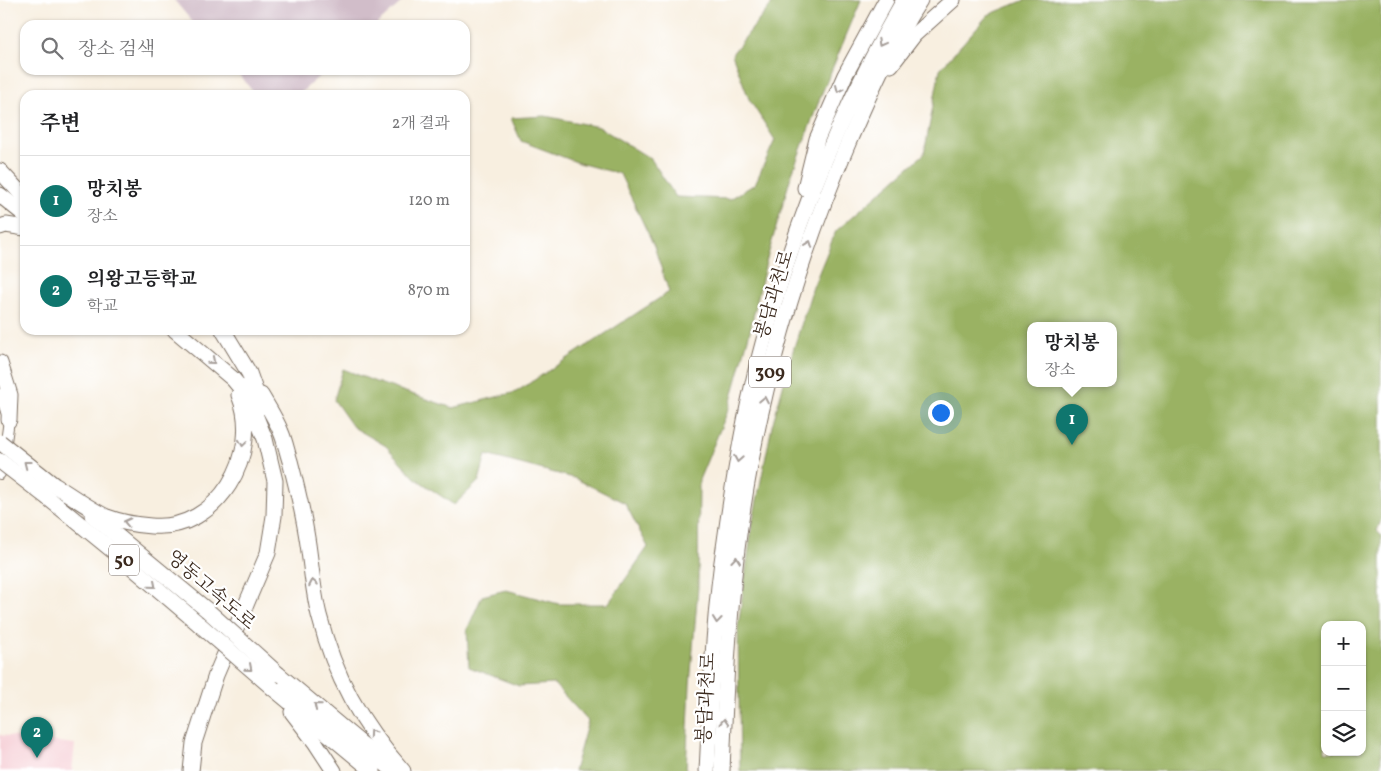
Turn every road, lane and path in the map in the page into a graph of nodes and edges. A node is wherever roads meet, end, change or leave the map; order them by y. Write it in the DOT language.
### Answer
graph roads {
  1 [pos="886,0"];
  2 [pos="904,0"];
  3 [pos="920,0"];
  4 [pos="953,0"];
  5 [pos="873,87"];
  6 [pos="0,171"];
  7 [pos="0,185"];
  8 [pos="20,193"];
  9 [pos="0,195"];
  10 [pos="20,199"];
  11 [pos="20,211"];
  12 [pos="0,227"];
  13 [pos="20,227"];
  14 [pos="784,271"];
  15 [pos="180,335"];
  16 [pos="226,335"];
  17 [pos="0,363"];
  18 [pos="249,373"];
  19 [pos="233,379"];
  20 [pos="0,394"];
  21 [pos="9,420"];
  22 [pos="0,442"];
  23 [pos="0,461"];
  24 [pos="0,474"];
  25 [pos="51,492"];
  26 [pos="274,689"];
  27 [pos="191,771"];
  28 [pos="198,771"];
  29 [pos="334,771"];
  30 [pos="373,771"];
  31 [pos="394,771"];
  32 [pos="403,771"];
  33 [pos="707,771"];
  34 [pos="722,771"];
  1 -- 14 [label="highway, one-way"];
  2 -- 14 [label="highway, 봉담과천로 / 309, one-way"];
  3 -- 5 [label="highway, 봉담과천로 / 309"];
  4 -- 5 [label="highway"];
  34 -- 5 [label="highway, 봉담과천로 / 309, one-way"];
  6 -- 8 [label="highway"];
  7 -- 10 [label="highway"];
  9 -- 11 [label="highway"];
  12 -- 13 [label="highway"];
  14 -- 33 [label="highway, 봉담과천로 / 309, one-way"];
  15 -- 19 [label="highway, one-way"];
  16 -- 18 [label="highway"];
  17 -- 21 [label="highway"];
  18 -- 28 [label="highway"];
  32 -- 18 [label="highway, one-way"];
  19 -- 25 [label="highway, one-way"];
  19 -- 27 [label="highway"];
  20 -- 21 [label="street"];
  21 -- 24 [label="street"];
  25 -- 22 [label="highway, 영동고속도로 / 50, one-way, bridge"];
  23 -- 25 [label="highway, 영동고속도로 / 50, bridge"];
  25 -- 26 [label="highway, 영동고속도로 / 50, one-way, bridge"];
  31 -- 25 [label="highway, 영동고속도로 / 50, one-way, bridge"];
  26 -- 29 [label="highway"];
  26 -- 30 [label="highway, 영동고속도로 / 50"];
}
